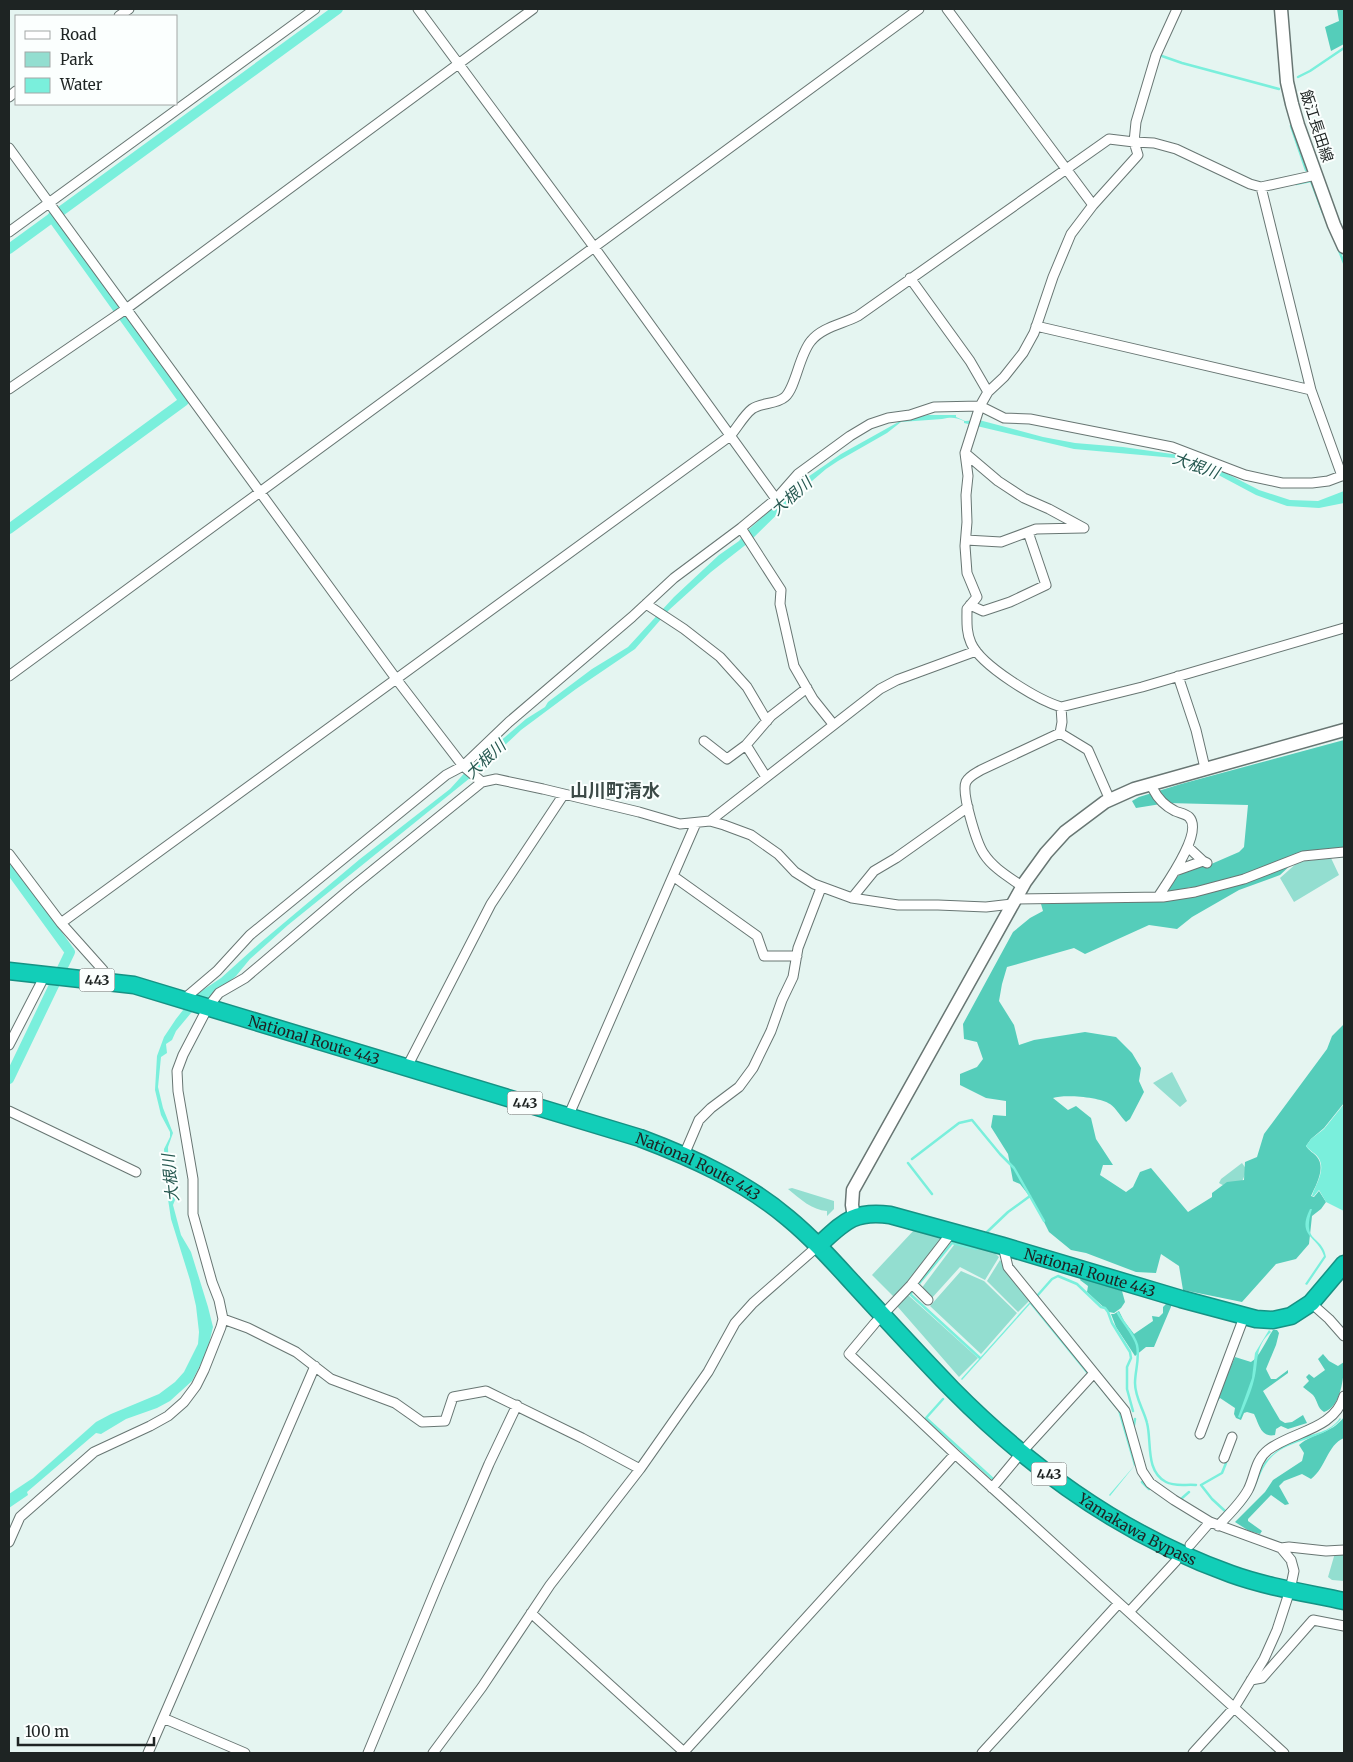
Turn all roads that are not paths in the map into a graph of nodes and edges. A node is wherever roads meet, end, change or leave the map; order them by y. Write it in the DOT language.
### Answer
graph roads {
  1 [pos="315,9"];
  2 [pos="418,9"];
  3 [pos="532,9"];
  4 [pos="919,9"];
  5 [pos="947,9"];
  6 [pos="1177,9"];
  7 [pos="1281,9"];
  8 [pos="458,64"];
  9 [pos="1134,142"];
  10 [pos="9,148"];
  11 [pos="1067,170"];
  12 [pos="1316,175"];
  13 [pos="1261,188"];
  14 [pos="49,203"];
  15 [pos="1093,205"];
  16 [pos="9,232"];
  17 [pos="594,247"];
  18 [pos="1344,247"];
  19 [pos="910,278"];
  20 [pos="126,309"];
  21 [pos="1036,326"];
  22 [pos="9,389"];
  23 [pos="1311,390"];
  24 [pos="988,392"];
  25 [pos="980,406"];
  26 [pos="730,436"];
  27 [pos="965,453"];
  28 [pos="1343,475"];
  29 [pos="260,493"];
  30 [pos="776,499"];
  31 [pos="742,530"];
  32 [pos="1028,532"];
  33 [pos="966,540"];
  34 [pos="646,604"];
  35 [pos="970,605"];
  36 [pos="1344,628"];
  37 [pos="976,651"];
  38 [pos="9,676"];
  39 [pos="1178,676"];
  40 [pos="397,680"];
  41 [pos="807,688"];
  42 [pos="1061,707"];
  43 [pos="767,722"];
  44 [pos="833,724"];
  45 [pos="1344,730"];
  46 [pos="1060,733"];
  47 [pos="704,741"];
  48 [pos="746,745"];
  49 [pos="464,766"];
  50 [pos="1205,768"];
  51 [pos="766,777"];
  52 [pos="482,782"];
  53 [pos="1153,790"];
  54 [pos="564,794"];
  55 [pos="1110,800"];
  56 [pos="968,807"];
  57 [pos="710,822"];
  58 [pos="696,823"];
  59 [pos="1188,847"];
  60 [pos="1344,852"];
  61 [pos="9,854"];
  62 [pos="1175,871"];
  63 [pos="672,876"];
  64 [pos="1023,887"];
  65 [pos="821,888"];
  66 [pos="1158,897"];
  67 [pos="852,898"];
  68 [pos="1014,902"];
  69 [pos="61,923"];
  70 [pos="797,956"];
  71 [pos="9,971"];
  72 [pos="44,974"];
  73 [pos="105,981"];
  74 [pos="184,1000"];
  75 [pos="208,1007"];
  76 [pos="9,1046"];
  77 [pos="407,1067"];
  78 [pos="571,1110"];
  79 [pos="9,1111"];
  80 [pos="684,1154"];
  81 [pos="136,1172"];
  82 [pos="854,1217"];
  83 [pos="952,1232"];
  84 [pos="819,1245"];
  85 [pos="1002,1246"];
  86 [pos="1344,1264"];
  87 [pos="912,1284"];
  88 [pos="928,1300"];
  89 [pos="1311,1303"];
  90 [pos="883,1315"];
  91 [pos="1244,1317"];
  92 [pos="223,1319"];
  93 [pos="1344,1336"];
  94 [pos="315,1366"];
  95 [pos="1094,1373"];
  96 [pos="1344,1401"];
  97 [pos="517,1405"];
  98 [pos="1200,1434"];
  99 [pos="1232,1437"];
  100 [pos="1021,1452"];
  101 [pos="955,1454"];
  102 [pos="1224,1458"];
  103 [pos="640,1469"];
  104 [pos="992,1488"];
  105 [pos="1214,1524"];
  106 [pos="9,1542"];
  107 [pos="1190,1545"];
  108 [pos="1281,1548"];
  109 [pos="1344,1550"];
  110 [pos="1176,1561"];
  111 [pos="1290,1590"];
  112 [pos="1344,1601"];
  113 [pos="1119,1603"];
  114 [pos="1129,1612"];
  115 [pos="531,1613"];
  116 [pos="1344,1626"];
  117 [pos="1251,1680"];
  118 [pos="1234,1708"];
  119 [pos="163,1718"];
  120 [pos="148,1753"];
  121 [pos="245,1753"];
  122 [pos="368,1753"];
  123 [pos="433,1753"];
  124 [pos="684,1753"];
  125 [pos="982,1753"];
  126 [pos="1193,1753"];
  127 [pos="1284,1753"];
  1 -- 14 [label="street"];
  2 -- 8 [label="street"];
  3 -- 8 [label="street"];
  4 -- 17 [label="street"];
  5 -- 11 [label="street"];
  6 -- 9 [label="street"];
  7 -- 12 [label="street, 飯江長田線"];
  8 -- 17 [label="street"];
  8 -- 20 [label="street"];
  9 -- 11 [label="street"];
  9 -- 13 [label="street"];
  9 -- 15 [label="street"];
  10 -- 14 [label="street"];
  11 -- 15 [label="street"];
  11 -- 19 [label="street"];
  12 -- 13 [label="street"];
  12 -- 18 [label="street, 飯江長田線"];
  13 -- 23 [label="street"];
  14 -- 16 [label="street"];
  14 -- 20 [label="street"];
  15 -- 21 [label="street"];
  17 -- 26 [label="street"];
  17 -- 29 [label="street"];
  19 -- 24 [label="street"];
  19 -- 26 [label="street"];
  20 -- 22 [label="street"];
  20 -- 29 [label="street"];
  21 -- 23 [label="street"];
  21 -- 24 [label="street"];
  23 -- 28 [label="street"];
  24 -- 25 [label="street"];
  25 -- 27 [label="street"];
  25 -- 28 [label="street"];
  25 -- 30 [label="street"];
  26 -- 30 [label="street"];
  26 -- 40 [label="street"];
  27 -- 32 [label="street"];
  27 -- 33 [label="street"];
  29 -- 38 [label="street"];
  29 -- 40 [label="street"];
  30 -- 31 [label="street"];
  31 -- 34 [label="street"];
  31 -- 41 [label="street"];
  32 -- 33 [label="street"];
  32 -- 35 [label="street"];
  33 -- 35 [label="street"];
  34 -- 43 [label="street"];
  34 -- 49 [label="street"];
  35 -- 37 [label="street"];
  36 -- 39 [label="street"];
  37 -- 42 [label="street"];
  37 -- 44 [label="street"];
  39 -- 42 [label="street"];
  39 -- 50 [label="street"];
  40 -- 49 [label="street"];
  40 -- 69 [label="street"];
  41 -- 43 [label="street"];
  41 -- 44 [label="street"];
  42 -- 46 [label="street"];
  43 -- 48 [label="street"];
  44 -- 51 [label="street"];
  45 -- 50 [label="street"];
  46 -- 55 [label="street"];
  46 -- 56 [label="street"];
  47 -- 48 [label="street"];
  48 -- 51 [label="street"];
  49 -- 52 [label="street"];
  49 -- 74 [label="street"];
  50 -- 55 [label="street"];
  51 -- 57 [label="street"];
  52 -- 54 [label="street"];
  52 -- 75 [label="street"];
  53 -- 59 [label="street"];
  54 -- 58 [label="street"];
  54 -- 77 [label="street"];
  55 -- 64 [label="street"];
  56 -- 64 [label="street"];
  56 -- 67 [label="street"];
  57 -- 58 [label="street"];
  57 -- 65 [label="street"];
  58 -- 63 [label="street"];
  59 -- 62 [label="street"];
  59 -- 62 [label="street"];
  60 -- 66 [label="street"];
  61 -- 69 [label="street"];
  62 -- 66 [label="street"];
  63 -- 70 [label="street"];
  63 -- 78 [label="street"];
  64 -- 68 [label="street"];
  65 -- 67 [label="street"];
  65 -- 70 [label="street"];
  66 -- 68 [label="street"];
  67 -- 68 [label="street"];
  68 -- 82 [label="street"];
  69 -- 73 [label="street"];
  70 -- 80 [label="street"];
  71 -- 72 [label="highway, National Route 443 / 443"];
  72 -- 73 [label="highway, National Route 443 / 443"];
  72 -- 76 [label="street"];
  73 -- 74 [label="highway, National Route 443 / 443"];
  74 -- 75 [label="highway, National Route 443 / 443"];
  75 -- 77 [label="highway, National Route 443 / 443"];
  75 -- 92 [label="street"];
  77 -- 80 [label="highway, National Route 443 / 443"];
  79 -- 81 [label="street"];
  80 -- 84 [label="highway, National Route 443 / 443"];
  82 -- 83 [label="highway, National Route 443"];
  82 -- 84 [label="highway, National Route 443"];
  83 -- 85 [label="highway, National Route 443"];
  83 -- 87 [label="street"];
  84 -- 90 [label="highway, Yamakawa Bypass / 443"];
  84 -- 103 [label="street"];
  85 -- 91 [label="highway, National Route 443"];
  85 -- 95 [label="street"];
  86 -- 89 [label="highway, National Route 443"];
  87 -- 88 [label="street"];
  87 -- 90 [label="street"];
  89 -- 91 [label="highway, National Route 443"];
  89 -- 93 [label="street"];
  90 -- 100 [label="highway, Yamakawa Bypass / 443"];
  90 -- 101 [label="street"];
  91 -- 98 [label="street"];
  92 -- 94 [label="street"];
  92 -- 106 [label="street"];
  94 -- 97 [label="street"];
  94 -- 119 [label="street"];
  95 -- 100 [label="street"];
  95 -- 105 [label="street"];
  96 -- 105 [label="street"];
  97 -- 103 [label="street"];
  97 -- 122 [label="street"];
  99 -- 102 [label="street"];
  100 -- 104 [label="street"];
  100 -- 111 [label="highway, Yamakawa Bypass / 443"];
  101 -- 104 [label="street"];
  101 -- 124 [label="street"];
  103 -- 115 [label="street"];
  104 -- 113 [label="street"];
  105 -- 107 [label="street"];
  105 -- 108 [label="street"];
  108 -- 109 [label="street"];
  108 -- 111 [label="street"];
  110 -- 114 [label="street"];
  111 -- 112 [label="highway, Yamakawa Bypass / 443"];
  111 -- 117 [label="street"];
  113 -- 114 [label="street"];
  113 -- 125 [label="street"];
  114 -- 118 [label="street"];
  115 -- 123 [label="street"];
  115 -- 124 [label="street"];
  116 -- 117 [label="street"];
  117 -- 118 [label="street"];
  118 -- 126 [label="street"];
  118 -- 127 [label="street"];
  119 -- 120 [label="street"];
  119 -- 121 [label="street"];
}
